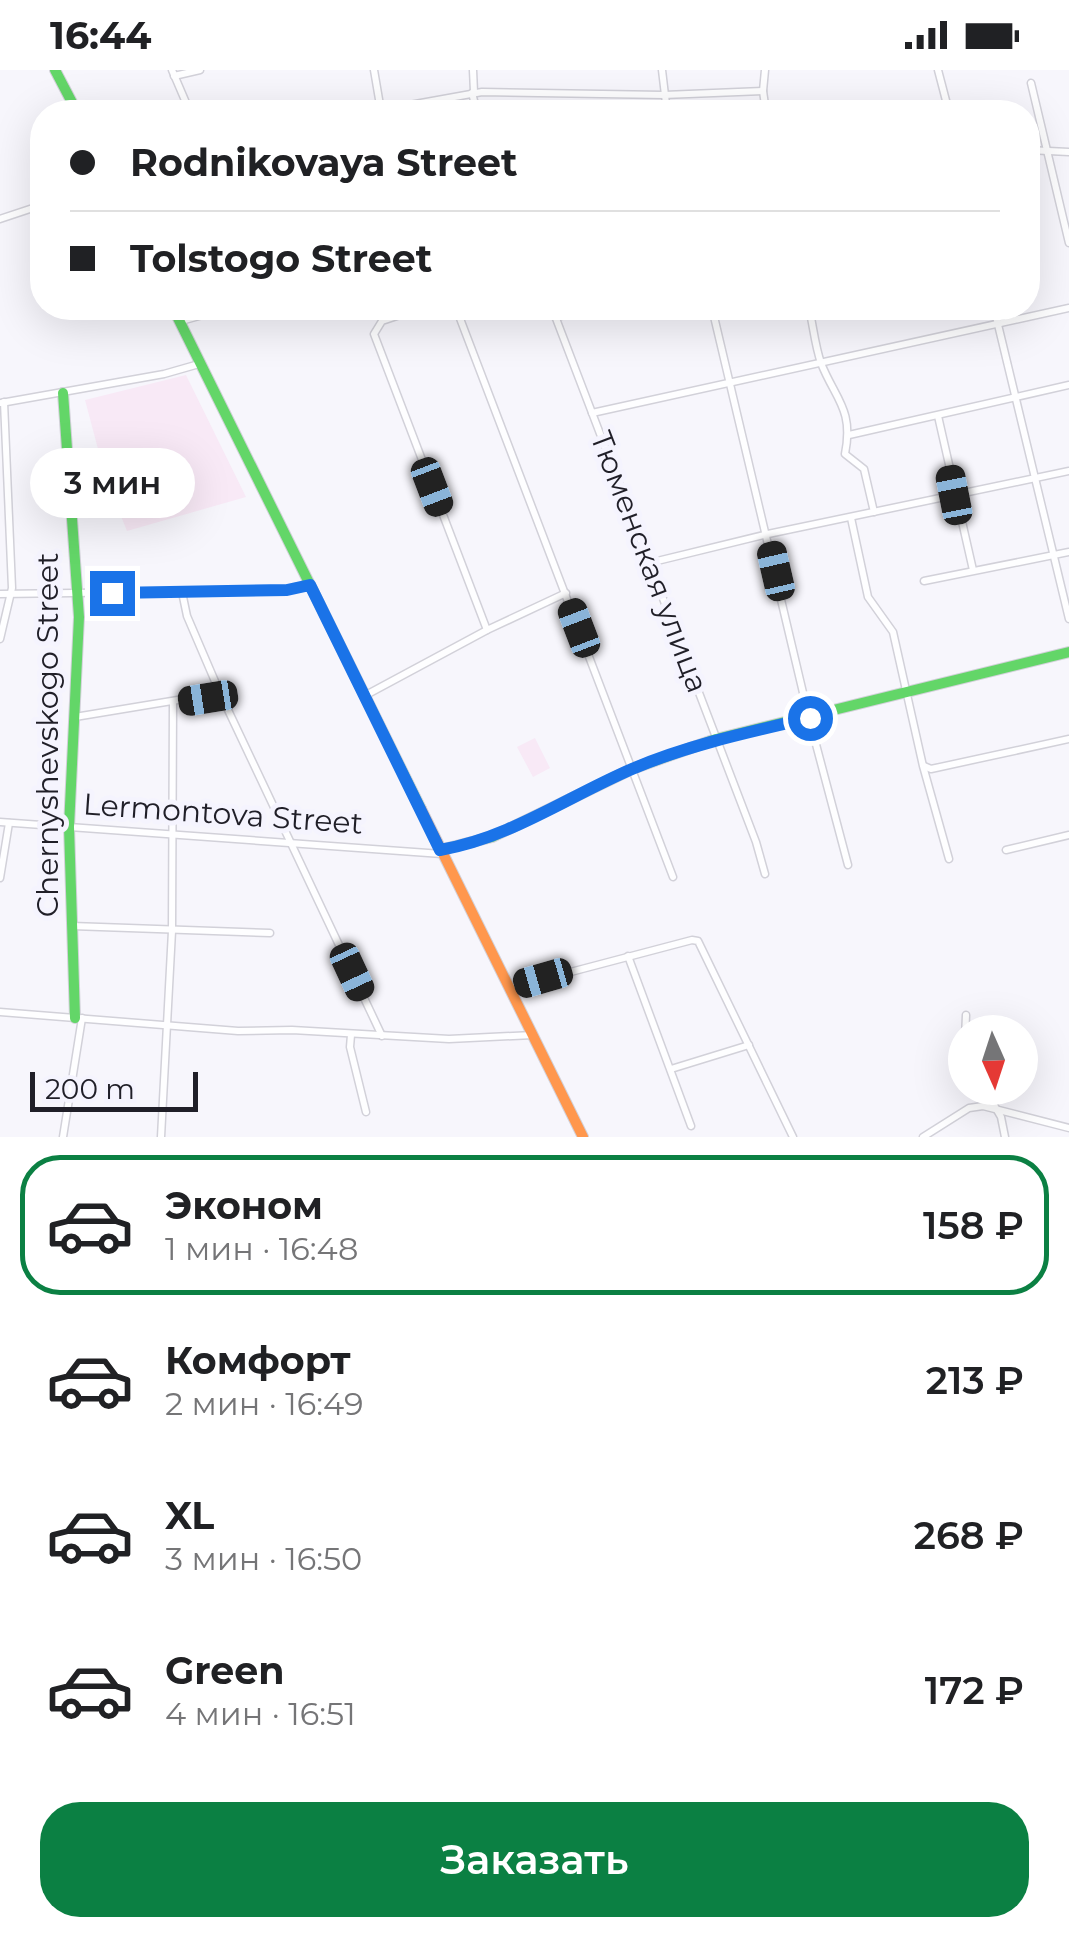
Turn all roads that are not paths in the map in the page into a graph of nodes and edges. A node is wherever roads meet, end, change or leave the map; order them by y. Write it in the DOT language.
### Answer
graph roads {
  1 [pos="55,70"];
  2 [pos="200,70"];
  3 [pos="374,70"];
  4 [pos="473,70"];
  5 [pos="662,70"];
  6 [pos="765,70"];
  7 [pos="938,70"];
  8 [pos="173,73"];
  9 [pos="1031,83"];
  10 [pos="763,90"];
  11 [pos="473,93"];
  12 [pos="664,95"];
  13 [pos="71,100"];
  14 [pos="185,100"];
  15 [pos="379,100"];
  16 [pos="437,100"];
  17 [pos="474,100"];
  18 [pos="665,100"];
  19 [pos="764,100"];
  20 [pos="946,100"];
  21 [pos="1035,100"];
  22 [pos="1040,121"];
  23 [pos="1040,151"];
  24 [pos="1047,151"];
  25 [pos="1069,152"];
  26 [pos="30,208"];
  27 [pos="0,219"];
  28 [pos="1069,243"];
  29 [pos="1069,308"];
  30 [pos="1040,315"];
  31 [pos="187,320"];
  32 [pos="387,320"];
  33 [pos="461,320"];
  34 [pos="557,320"];
  35 [pos="715,320"];
  36 [pos="812,320"];
  37 [pos="997,320"];
  38 [pos="1019,320"];
  39 [pos="180,322"];
  40 [pos="998,325"];
  41 [pos="201,363"];
  42 [pos="821,364"];
  43 [pos="730,383"];
  44 [pos="1069,385"];
  45 [pos="63,393"];
  46 [pos="1017,399"];
  47 [pos="2,403"];
  48 [pos="592,412"];
  49 [pos="938,416"];
  50 [pos="849,435"];
  51 [pos="1069,471"];
  52 [pos="1036,480"];
  53 [pos="5,490"];
  54 [pos="954,495"];
  55 [pos="874,512"];
  56 [pos="851,518"];
  57 [pos="768,534"];
  58 [pos="1069,552"];
  59 [pos="1056,555"];
  60 [pos="649,563"];
  61 [pos="973,570"];
  62 [pos="924,581"];
  63 [pos="310,585"];
  64 [pos="182,592"];
  65 [pos="566,593"];
  66 [pos="0,594"];
  67 [pos="10,594"];
  68 [pos="77,594"];
  69 [pos="1069,619"];
  70 [pos="487,630"];
  71 [pos="0,639"];
  72 [pos="1069,652"];
  73 [pos="906,692"];
  74 [pos="220,693"];
  75 [pos="364,696"];
  76 [pos="173,703"];
  77 [pos="75,717"];
  78 [pos="810,718"];
  79 [pos="1069,739"];
  80 [pos="716,740"];
  81 [pos="923,766"];
  82 [pos="632,769"];
  83 [pos="4,823"];
  84 [pos="70,827"];
  85 [pos="174,835"];
  86 [pos="1069,835"];
  87 [pos="291,844"];
  88 [pos="1006,850"];
  89 [pos="441,852"];
  90 [pos="949,859"];
  91 [pos="848,865"];
  92 [pos="765,874"];
  93 [pos="673,877"];
  94 [pos="0,878"];
  95 [pos="71,926"];
  96 [pos="172,931"];
  97 [pos="270,933"];
  98 [pos="628,956"];
  99 [pos="509,988"];
  100 [pos="0,1012"];
  101 [pos="78,1018"];
  102 [pos="168,1025"];
  103 [pos="351,1035"];
  104 [pos="533,1035"];
  105 [pos="382,1036"];
  106 [pos="750,1045"];
  107 [pos="671,1069"];
  108 [pos="995,1105"];
  109 [pos="997,1109"];
  110 [pos="366,1112"];
  111 [pos="691,1126"];
  112 [pos="1069,1128"];
  113 [pos="63,1137"];
  114 [pos="161,1137"];
  115 [pos="582,1137"];
  116 [pos="793,1137"];
  117 [pos="923,1137"];
  118 [pos="1005,1137"];
  1 -- 13 [label="street"];
  2 -- 8 [label="street"];
  3 -- 15 [label="street"];
  4 -- 11 [label="street"];
  5 -- 12 [label="street"];
  6 -- 10 [label="street"];
  7 -- 20 [label="street"];
  8 -- 14 [label="street"];
  9 -- 21 [label="street"];
  10 -- 12 [label="street"];
  10 -- 19 [label="street"];
  11 -- 12 [label="street"];
  11 -- 16 [label="street"];
  11 -- 17 [label="street"];
  12 -- 18 [label="street"];
  22 -- 24 [label="street"];
  23 -- 24 [label="street"];
  24 -- 25 [label="street"];
  24 -- 28 [label="street"];
  26 -- 27 [label="street"];
  29 -- 30 [label="street"];
  31 -- 39 [label="street"];
  32 -- 70 [label="street"];
  33 -- 65 [label="street"];
  34 -- 48 [label="street, Тюменская улица"];
  35 -- 43 [label="street"];
  36 -- 42 [label="street"];
  37 -- 40 [label="street"];
  38 -- 40 [label="street"];
  39 -- 41 [label="street"];
  40 -- 42 [label="street"];
  40 -- 46 [label="street"];
  41 -- 45 [label="street"];
  41 -- 63 [label="street"];
  42 -- 43 [label="street"];
  42 -- 50 [label="street"];
  43 -- 48 [label="street"];
  43 -- 57 [label="street"];
  44 -- 46 [label="street"];
  45 -- 47 [label="street"];
  45 -- 68 [label="street, Chernyshevskogo Street"];
  46 -- 49 [label="street"];
  46 -- 52 [label="street"];
  47 -- 53 [label="street"];
  48 -- 60 [label="street, Тюменская улица"];
  49 -- 50 [label="street"];
  49 -- 54 [label="street"];
  50 -- 55 [label="street"];
  51 -- 52 [label="street"];
  52 -- 54 [label="street"];
  52 -- 59 [label="street"];
  53 -- 67 [label="street"];
  54 -- 55 [label="street"];
  54 -- 61 [label="street"];
  55 -- 56 [label="street"];
  56 -- 57 [label="street"];
  56 -- 73 [label="street"];
  57 -- 60 [label="street"];
  57 -- 78 [label="street"];
  58 -- 59 [label="street"];
  59 -- 61 [label="street"];
  59 -- 69 [label="street"];
  60 -- 80 [label="street, Тюменская улица"];
  61 -- 62 [label="street"];
  63 -- 64 [label="street"];
  63 -- 75 [label="street"];
  64 -- 68 [label="street"];
  64 -- 74 [label="street"];
  65 -- 70 [label="street"];
  65 -- 82 [label="street"];
  66 -- 67 [label="street"];
  67 -- 68 [label="street"];
  67 -- 71 [label="street"];
  68 -- 77 [label="street, Chernyshevskogo Street"];
  70 -- 75 [label="street"];
  72 -- 73 [label="street, Lermontova Street"];
  73 -- 78 [label="street, Lermontova Street"];
  73 -- 81 [label="street"];
  74 -- 76 [label="street"];
  74 -- 87 [label="street"];
  75 -- 89 [label="street"];
  76 -- 77 [label="street"];
  76 -- 85 [label="street"];
  77 -- 84 [label="street, Chernyshevskogo Street"];
  78 -- 80 [label="street, Lermontova Street"];
  78 -- 91 [label="street"];
  79 -- 81 [label="street"];
  80 -- 82 [label="street, Lermontova Street"];
  80 -- 92 [label="street, Тюменская улица"];
  81 -- 90 [label="street"];
  82 -- 89 [label="street, Lermontova Street"];
  82 -- 93 [label="street"];
  83 -- 84 [label="street, Lermontova Street"];
  83 -- 94 [label="street"];
  84 -- 85 [label="street, Lermontova Street"];
  84 -- 95 [label="street, Chernyshevskogo Street"];
  85 -- 87 [label="street, Lermontova Street"];
  85 -- 96 [label="street"];
  86 -- 88 [label="street"];
  87 -- 89 [label="street, Lermontova Street"];
  87 -- 105 [label="street"];
  89 -- 99 [label="street"];
  95 -- 96 [label="street"];
  95 -- 101 [label="street, Chernyshevskogo Street"];
  96 -- 97 [label="street"];
  96 -- 102 [label="street"];
  98 -- 99 [label="street"];
  98 -- 106 [label="street"];
  98 -- 107 [label="street"];
  99 -- 104 [label="street"];
  100 -- 101 [label="street"];
  101 -- 102 [label="street"];
  101 -- 113 [label="street, Chernyshevskogo Street"];
  102 -- 103 [label="street"];
  102 -- 114 [label="street"];
  103 -- 105 [label="street"];
  103 -- 110 [label="street"];
  104 -- 105 [label="street"];
  104 -- 115 [label="street"];
  106 -- 107 [label="street"];
  106 -- 116 [label="street"];
  107 -- 111 [label="street"];
  108 -- 109 [label="street"];
  109 -- 112 [label="street"];
  109 -- 117 [label="street"];
  109 -- 118 [label="street"];
}
